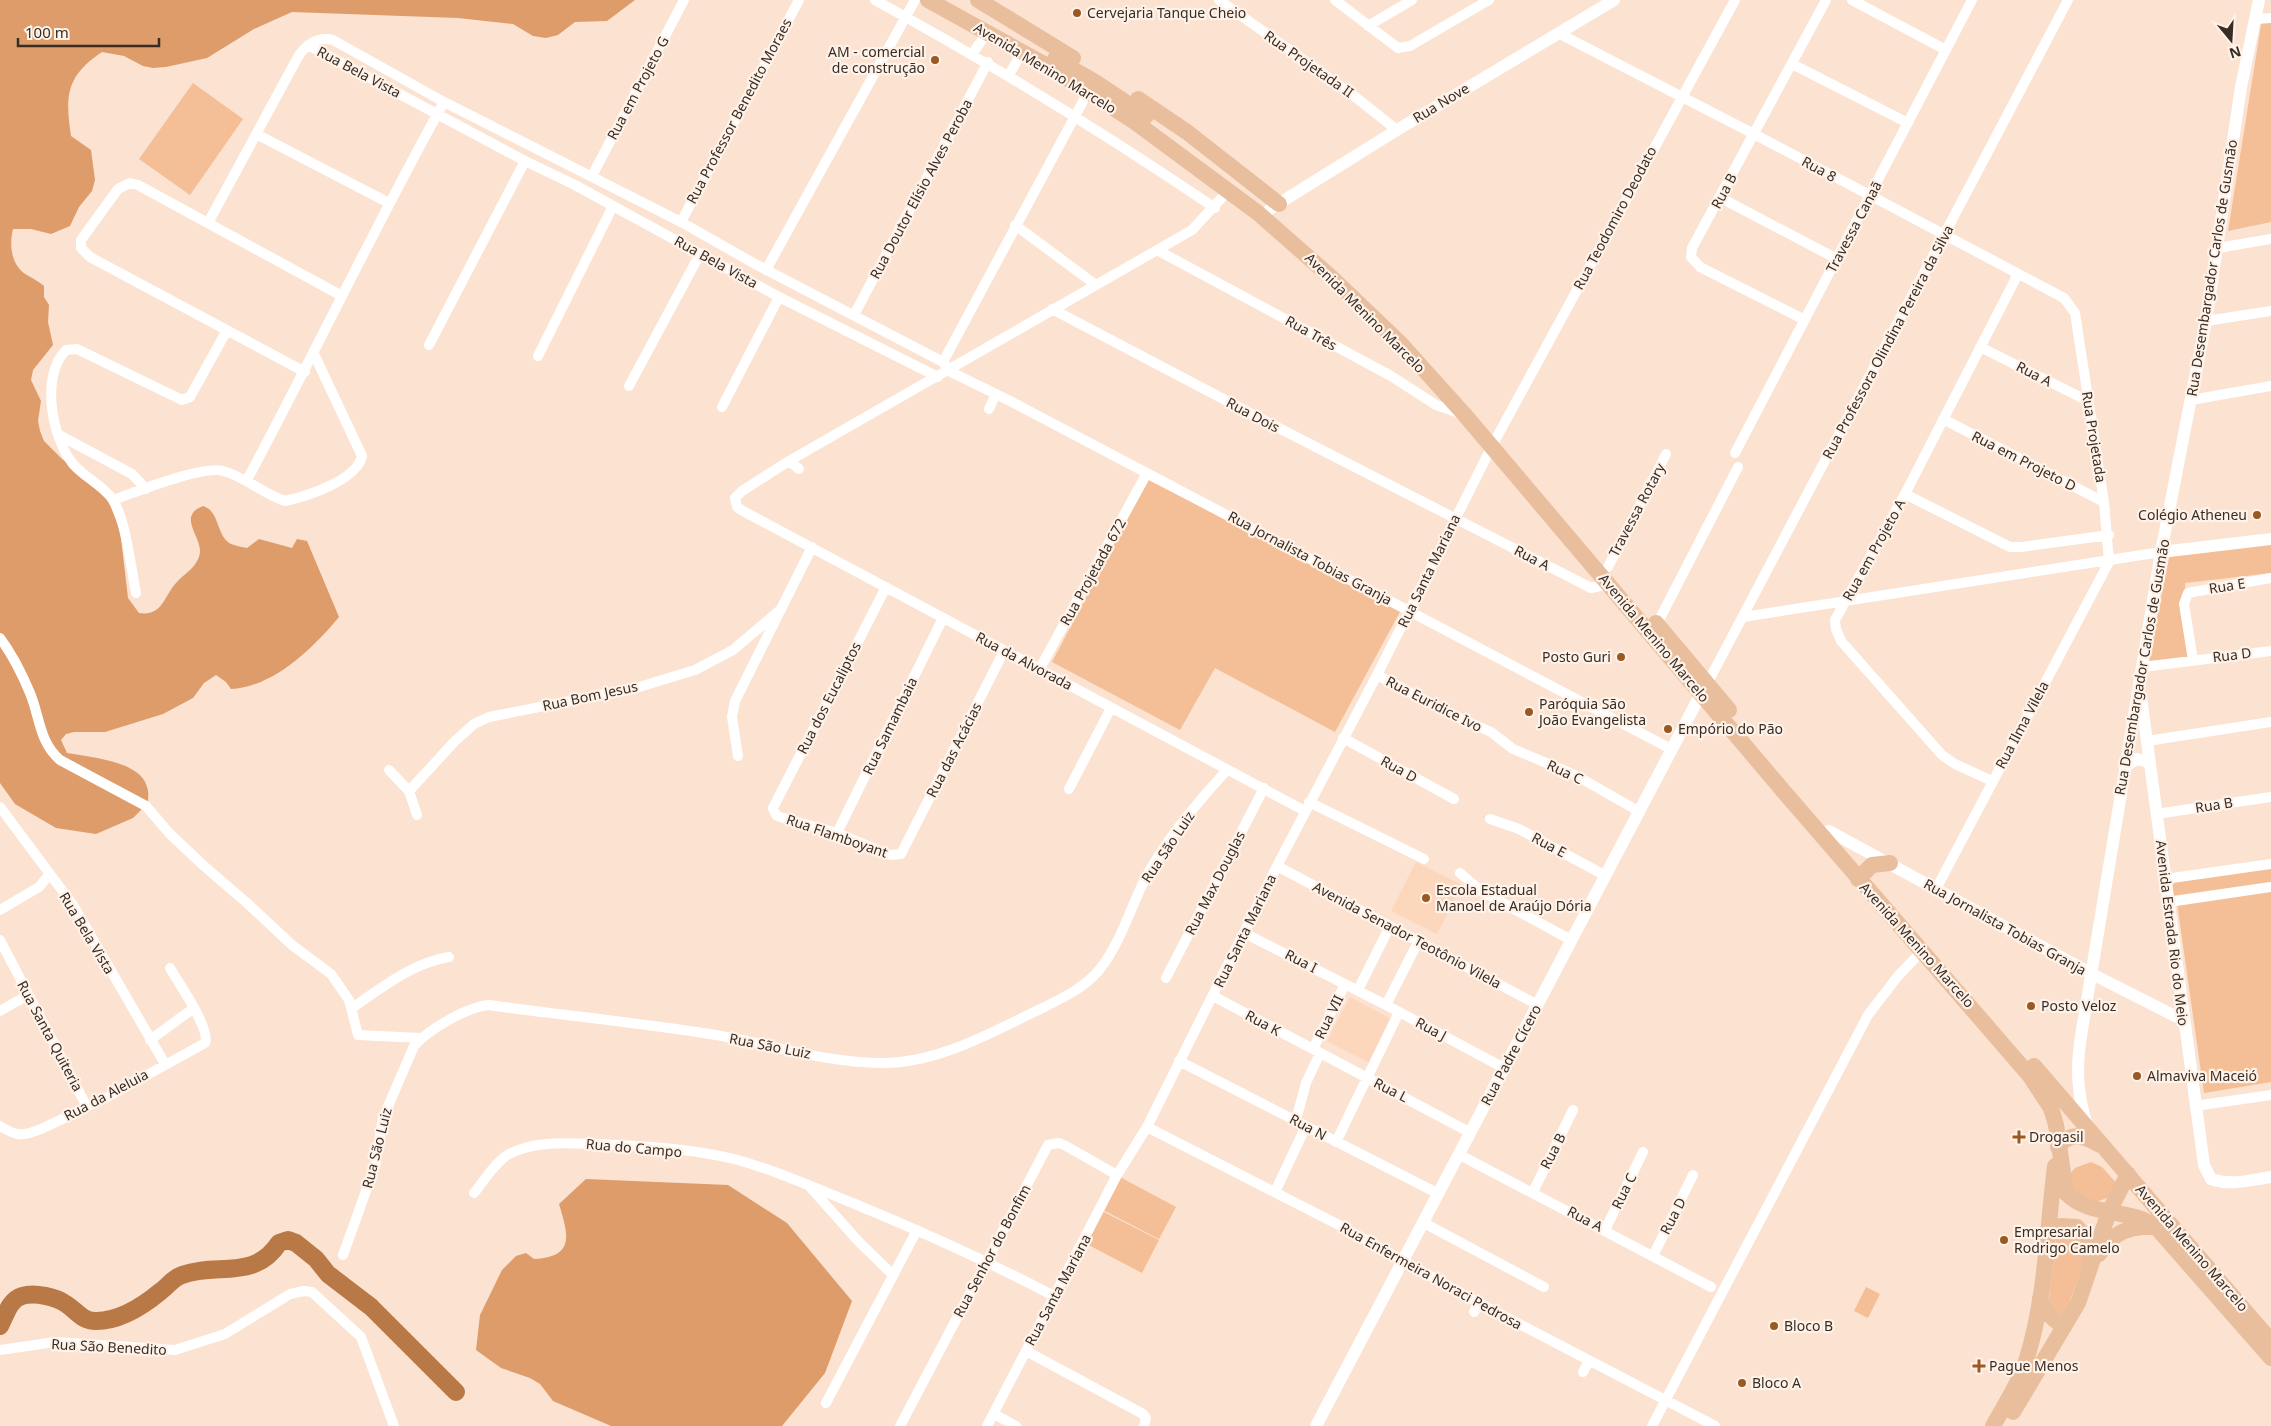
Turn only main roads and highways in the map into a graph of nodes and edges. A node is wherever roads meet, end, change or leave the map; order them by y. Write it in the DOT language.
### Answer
graph roads {
  1 [pos="928,0"];
  2 [pos="951,0"];
  3 [pos="978,0"];
  4 [pos="1197,140"];
  5 [pos="1206,162"];
  6 [pos="1274,207"];
  7 [pos="1494,442"];
  8 [pos="1704,689"];
  9 [pos="1890,863"];
  10 [pos="1861,875"];
  11 [pos="2058,1147"];
  12 [pos="2104,1148"];
  13 [pos="2128,1174"];
  14 [pos="2109,1212"];
  15 [pos="2156,1227"];
  16 [pos="2048,1233"];
  17 [pos="2089,1269"];
  18 [pos="2040,1298"];
  19 [pos="2064,1327"];
  20 [pos="2271,1341"];
  21 [pos="2271,1358"];
  22 [pos="1993,1426"];
  23 [pos="2005,1426"];
  1 -- 7 [label="main road, Avenida Menino Marcelo"];
  2 -- 5 [label="main road, Avenida Menino Marcelo"];
  3 -- 4 [label="main road"];
  4 -- 5 [label="main road"];
  4 -- 6 [label="main road"];
  5 -- 6 [label="main road, Avenida Menino Marcelo"];
  6 -- 7 [label="main road, Avenida Menino Marcelo"];
  7 -- 8 [label="main road, Avenida Menino Marcelo"];
  7 -- 8 [label="main road, Avenida Menino Marcelo"];
  8 -- 10 [label="main road, Avenida Menino Marcelo"];
  8 -- 10 [label="main road, Avenida Menino Marcelo"];
  9 -- 10 [label="main road"];
  10 -- 11 [label="main road, Avenida Menino Marcelo"];
  10 -- 12 [label="main road, Avenida Menino Marcelo"];
  11 -- 12 [label="main road"];
  11 -- 14 [label="main road, Avenida Menino Marcelo"];
  11 -- 16 [label="main road"];
  12 -- 13 [label="main road, Avenida Menino Marcelo"];
  13 -- 14 [label="main road"];
  13 -- 20 [label="main road, Avenida Menino Marcelo"];
  14 -- 15 [label="main road, Avenida Menino Marcelo"];
  14 -- 17 [label="main road"];
  15 -- 17 [label="main road"];
  15 -- 21 [label="main road, Avenida Menino Marcelo"];
  16 -- 17 [label="main road"];
  16 -- 18 [label="main road"];
  17 -- 19 [label="main road"];
  18 -- 19 [label="main road"];
  18 -- 22 [label="main road"];
  19 -- 23 [label="main road"];
}
